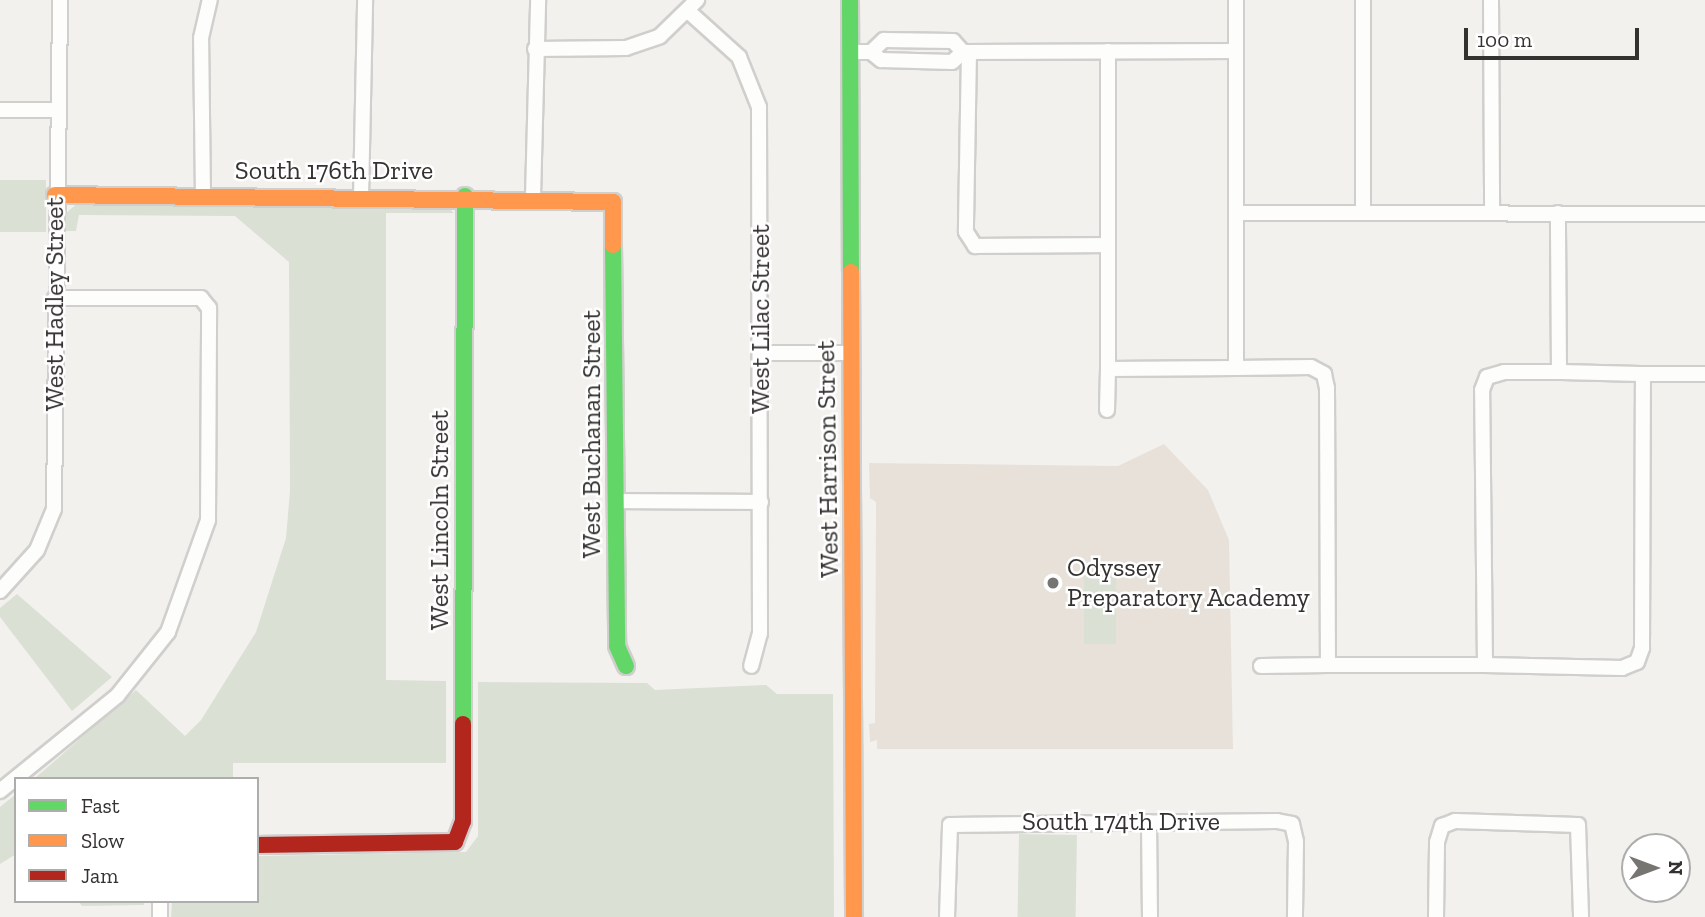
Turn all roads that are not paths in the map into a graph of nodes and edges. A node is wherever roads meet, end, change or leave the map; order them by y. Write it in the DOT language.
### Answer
graph roads {
  1 [pos="60,0"];
  2 [pos="210,0"];
  3 [pos="365,0"];
  4 [pos="538,0"];
  5 [pos="850,0"];
  6 [pos="1236,0"];
  7 [pos="1363,0"];
  8 [pos="1491,0"];
  9 [pos="693,5"];
  10 [pos="535,49"];
  11 [pos="1108,51"];
  12 [pos="1236,51"];
  13 [pos="850,52"];
  14 [pos="871,52"];
  15 [pos="966,52"];
  16 [pos="0,110"];
  17 [pos="55,110"];
  18 [pos="55,195"];
  19 [pos="203,196"];
  20 [pos="465,196"];
  21 [pos="361,197"];
  22 [pos="533,197"];
  23 [pos="613,202"];
  24 [pos="1492,212"];
  25 [pos="1236,213"];
  26 [pos="1363,213"];
  27 [pos="1558,213"];
  28 [pos="1705,214"];
  29 [pos="1107,245"];
  30 [pos="55,298"];
  31 [pos="760,353"];
  32 [pos="850,353"];
  33 [pos="1236,368"];
  34 [pos="1108,369"];
  35 [pos="1559,372"];
  36 [pos="1643,374"];
  37 [pos="1705,374"];
  38 [pos="1107,410"];
  39 [pos="616,501"];
  40 [pos="761,502"];
  41 [pos="0,591"];
  42 [pos="1328,665"];
  43 [pos="1485,665"];
  44 [pos="626,666"];
  45 [pos="751,666"];
  46 [pos="1261,666"];
  47 [pos="17,777"];
  48 [pos="14,780"];
  49 [pos="0,791"];
  50 [pos="1149,822"];
  51 [pos="259,845"];
  52 [pos="854,917"];
  53 [pos="947,917"];
  54 [pos="1150,917"];
  55 [pos="1296,917"];
  56 [pos="1436,917"];
  57 [pos="1581,917"];
  1 -- 17 [label="street, West Hadley Street"];
  2 -- 19 [label="street"];
  3 -- 21 [label="street"];
  4 -- 10 [label="street"];
  5 -- 13 [label="street, West Harrison Street"];
  6 -- 12 [label="street"];
  7 -- 26 [label="street"];
  8 -- 24 [label="street"];
  9 -- 10 [label="street"];
  9 -- 31 [label="street, West Lilac Street"];
  10 -- 22 [label="street"];
  11 -- 12 [label="street"];
  11 -- 15 [label="street"];
  11 -- 29 [label="street"];
  12 -- 25 [label="street"];
  13 -- 14 [label="street"];
  13 -- 32 [label="street, West Harrison Street"];
  14 -- 15 [label="street"];
  14 -- 15 [label="street"];
  15 -- 29 [label="street"];
  16 -- 17 [label="street"];
  17 -- 18 [label="street, West Hadley Street"];
  18 -- 19 [label="street, South 176th Drive"];
  18 -- 30 [label="street, West Hadley Street"];
  19 -- 21 [label="street, South 176th Drive"];
  20 -- 21 [label="street, South 176th Drive"];
  20 -- 22 [label="street, South 176th Drive"];
  20 -- 51 [label="street, West Lincoln Street"];
  22 -- 23 [label="street, South 176th Drive"];
  23 -- 39 [label="street, West Buchanan Street"];
  24 -- 26 [label="street"];
  24 -- 27 [label="street"];
  25 -- 26 [label="street"];
  25 -- 33 [label="street"];
  27 -- 28 [label="street"];
  27 -- 35 [label="street"];
  29 -- 34 [label="street"];
  30 -- 41 [label="street, West Hadley Street"];
  30 -- 47 [label="street"];
  31 -- 32 [label="street"];
  31 -- 40 [label="street, West Lilac Street"];
  32 -- 52 [label="street, West Harrison Street"];
  33 -- 34 [label="street"];
  33 -- 42 [label="street"];
  34 -- 38 [label="street"];
  35 -- 36 [label="street"];
  35 -- 43 [label="street"];
  36 -- 37 [label="street"];
  36 -- 43 [label="street"];
  39 -- 40 [label="street"];
  39 -- 44 [label="street, West Buchanan Street"];
  40 -- 45 [label="street, West Lilac Street"];
  42 -- 43 [label="street"];
  42 -- 46 [label="street"];
  48 -- 49 [label="street"];
  50 -- 53 [label="street, South 174th Drive"];
  50 -- 54 [label="street"];
  50 -- 55 [label="street, South 174th Drive"];
  56 -- 57 [label="street"];
}
